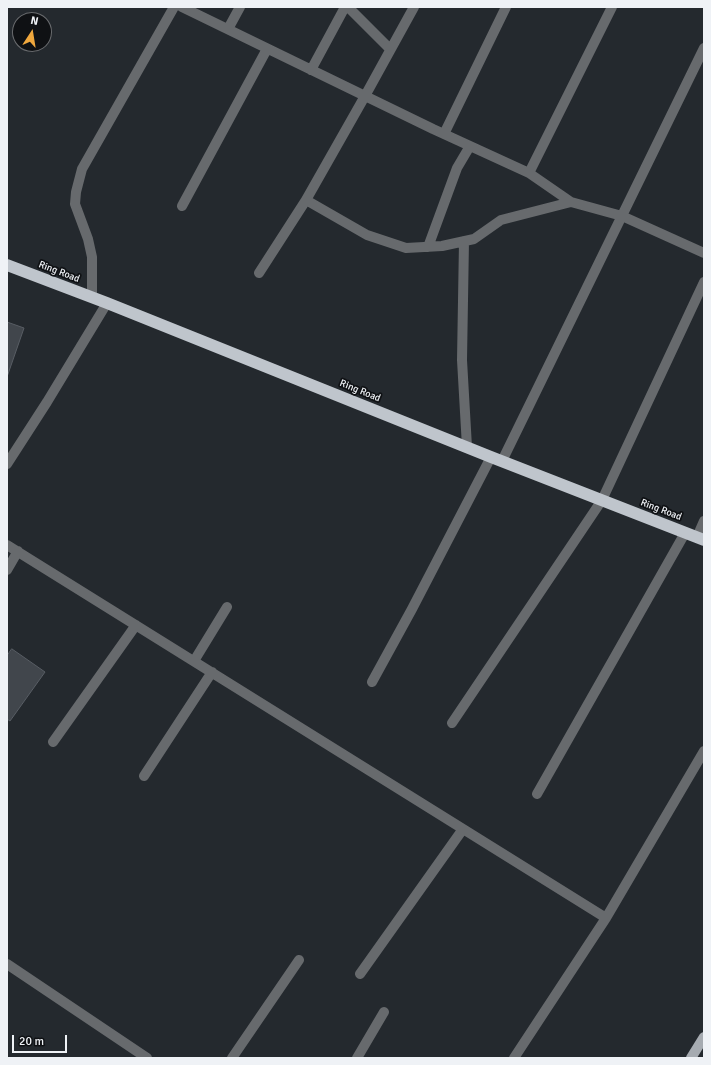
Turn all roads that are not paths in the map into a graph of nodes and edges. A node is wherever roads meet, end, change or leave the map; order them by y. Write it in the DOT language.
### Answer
graph roads {
  1 [pos="174,7"];
  2 [pos="182,7"];
  3 [pos="240,7"];
  4 [pos="347,7"];
  5 [pos="414,7"];
  6 [pos="506,7"];
  7 [pos="612,7"];
  8 [pos="228,29"];
  9 [pos="704,48"];
  10 [pos="267,49"];
  11 [pos="390,49"];
  12 [pos="311,70"];
  13 [pos="365,96"];
  14 [pos="444,134"];
  15 [pos="470,146"];
  16 [pos="530,173"];
  17 [pos="306,200"];
  18 [pos="571,202"];
  19 [pos="182,206"];
  20 [pos="622,216"];
  21 [pos="464,241"];
  22 [pos="428,247"];
  23 [pos="704,253"];
  24 [pos="7,265"];
  25 [pos="259,273"];
  26 [pos="704,282"];
  27 [pos="92,297"];
  28 [pos="107,303"];
  29 [pos="467,447"];
  30 [pos="497,459"];
  31 [pos="7,464"];
  32 [pos="602,500"];
  33 [pos="704,521"];
  34 [pos="685,533"];
  35 [pos="700,539"];
  36 [pos="7,545"];
  37 [pos="18,552"];
  38 [pos="7,570"];
  39 [pos="227,607"];
  40 [pos="136,625"];
  41 [pos="194,661"];
  42 [pos="212,672"];
  43 [pos="372,682"];
  44 [pos="452,724"];
  45 [pos="53,742"];
  46 [pos="704,751"];
  47 [pos="144,776"];
  48 [pos="537,794"];
  49 [pos="463,829"];
  50 [pos="606,918"];
  51 [pos="299,960"];
  52 [pos="7,964"];
  53 [pos="360,974"];
  54 [pos="384,1012"];
  55 [pos="704,1037"];
  56 [pos="147,1058"];
  57 [pos="232,1058"];
  58 [pos="357,1058"];
  59 [pos="514,1058"];
  60 [pos="691,1058"];
  1 -- 27 [label="street"];
  2 -- 8 [label="street"];
  3 -- 8 [label="street"];
  4 -- 11 [label="street"];
  4 -- 12 [label="street"];
  5 -- 11 [label="street"];
  6 -- 14 [label="street"];
  7 -- 16 [label="street"];
  8 -- 10 [label="street"];
  9 -- 20 [label="street"];
  10 -- 12 [label="street"];
  10 -- 19 [label="street"];
  11 -- 13 [label="street"];
  12 -- 13 [label="street"];
  13 -- 14 [label="street"];
  13 -- 17 [label="street"];
  14 -- 15 [label="street"];
  15 -- 16 [label="street"];
  15 -- 22 [label="street"];
  16 -- 18 [label="street"];
  17 -- 22 [label="street"];
  17 -- 25 [label="street"];
  18 -- 20 [label="street"];
  18 -- 21 [label="street"];
  20 -- 23 [label="street"];
  20 -- 30 [label="street"];
  21 -- 22 [label="street"];
  21 -- 29 [label="street"];
  24 -- 27 [label="highway, Ring Road"];
  26 -- 32 [label="street"];
  27 -- 28 [label="highway, Ring Road"];
  28 -- 29 [label="highway, Ring Road"];
  28 -- 31 [label="street"];
  29 -- 30 [label="highway, Ring Road"];
  30 -- 32 [label="highway, Ring Road"];
  30 -- 43 [label="street"];
  32 -- 34 [label="highway, Ring Road"];
  32 -- 44 [label="street"];
  33 -- 35 [label="street"];
  34 -- 35 [label="highway, Ring Road"];
  34 -- 48 [label="street"];
  36 -- 37 [label="street"];
  37 -- 38 [label="street"];
  37 -- 40 [label="street"];
  39 -- 41 [label="street"];
  40 -- 41 [label="street"];
  40 -- 45 [label="street"];
  41 -- 42 [label="street"];
  42 -- 47 [label="street"];
  42 -- 49 [label="street"];
  46 -- 50 [label="street"];
  49 -- 50 [label="street"];
  49 -- 53 [label="street"];
  50 -- 59 [label="street"];
  51 -- 57 [label="street"];
  52 -- 56 [label="street"];
  54 -- 58 [label="street"];
  55 -- 60 [label="main road"];
}
